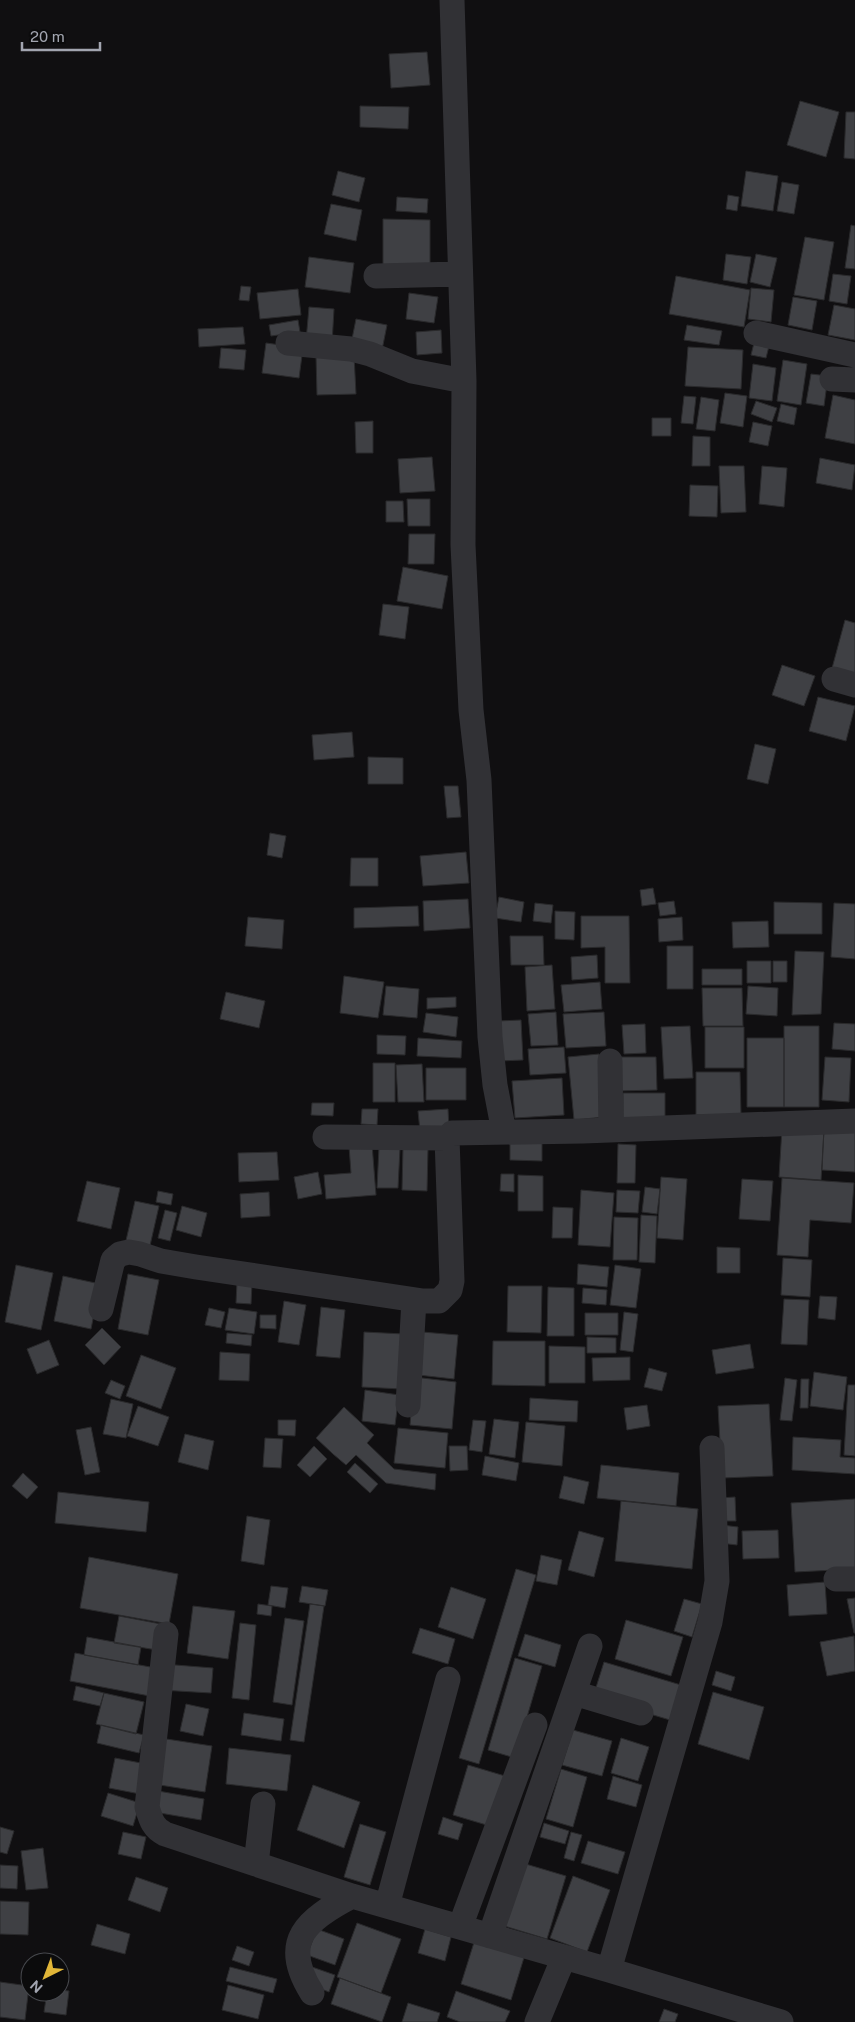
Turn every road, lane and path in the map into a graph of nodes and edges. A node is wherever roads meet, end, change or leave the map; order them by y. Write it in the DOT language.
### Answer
graph roads {
  1 [pos="452,0"];
  2 [pos="460,274"];
  3 [pos="376,276"];
  4 [pos="756,333"];
  5 [pos="288,343"];
  6 [pos="855,354"];
  7 [pos="464,381"];
  8 [pos="610,1061"];
  9 [pos="855,1121"];
  10 [pos="611,1130"];
  11 [pos="504,1132"];
  12 [pos="325,1137"];
  13 [pos="447,1138"];
  14 [pos="414,1300"];
  15 [pos="101,1309"];
  16 [pos="408,1405"];
  17 [pos="712,1448"];
  18 [pos="166,1634"];
  19 [pos="590,1646"];
  20 [pos="448,1679"];
  21 [pos="574,1693"];
  22 [pos="641,1713"];
  23 [pos="535,1725"];
  24 [pos="263,1804"];
  25 [pos="256,1864"];
  26 [pos="352,1896"];
  27 [pos="387,1906"];
  28 [pos="460,1927"];
  29 [pos="490,1936"];
  30 [pos="564,1957"];
  31 [pos="609,1970"];
  32 [pos="312,1993"];
  33 [pos="537,2022"];
  34 [pos="781,2022"];
  1 -- 2 [label="street"];
  2 -- 3 [label="street"];
  2 -- 7 [label="street"];
  4 -- 6 [label="street"];
  5 -- 7 [label="street"];
  7 -- 11 [label="street"];
  8 -- 10 [label="street"];
  9 -- 10 [label="street"];
  10 -- 11 [label="street"];
  11 -- 13 [label="street"];
  12 -- 13 [label="street"];
  13 -- 14 [label="street"];
  14 -- 15 [label="street"];
  14 -- 16 [label="street"];
  17 -- 31 [label="street"];
  18 -- 25 [label="street"];
  19 -- 21 [label="street"];
  20 -- 27 [label="street"];
  21 -- 22 [label="street"];
  21 -- 29 [label="street"];
  23 -- 28 [label="street"];
  24 -- 25 [label="street"];
  25 -- 26 [label="street"];
  26 -- 27 [label="street"];
  26 -- 32 [label="street"];
  27 -- 28 [label="street"];
  28 -- 29 [label="street"];
  29 -- 30 [label="street"];
  30 -- 31 [label="street"];
  30 -- 33 [label="street"];
  31 -- 34 [label="street"];
}
